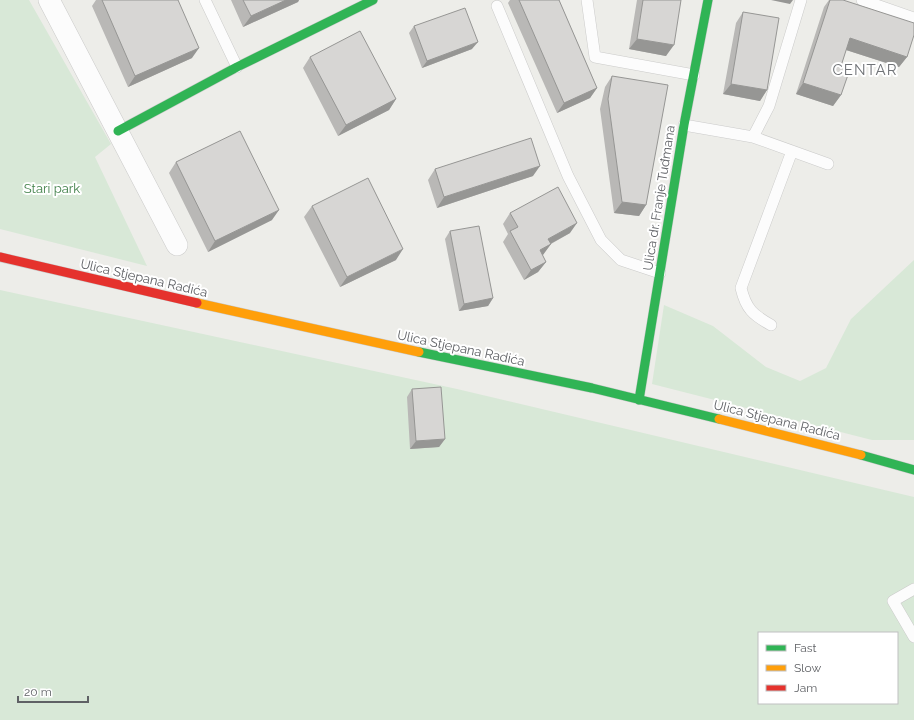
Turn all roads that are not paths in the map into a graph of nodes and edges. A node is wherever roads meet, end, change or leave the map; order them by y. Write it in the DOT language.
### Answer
graph roads {
  1 [pos="49,0"];
  2 [pos="205,0"];
  3 [pos="374,0"];
  4 [pos="587,0"];
  5 [pos="708,0"];
  6 [pos="801,0"];
  7 [pos="862,0"];
  8 [pos="497,6"];
  9 [pos="914,18"];
  10 [pos="237,67"];
  11 [pos="694,75"];
  12 [pos="684,125"];
  13 [pos="118,131"];
  14 [pos="752,137"];
  15 [pos="792,151"];
  16 [pos="828,164"];
  17 [pos="176,245"];
  18 [pos="0,257"];
  19 [pos="660,273"];
  20 [pos="771,325"];
  21 [pos="639,400"];
  22 [pos="914,470"];
  23 [pos="914,589"];
  24 [pos="914,637"];
  1 -- 13 [label="street"];
  2 -- 10 [label="lane"];
  3 -- 10 [label="main road"];
  4 -- 11 [label="lane"];
  5 -- 11 [label="main road, Ulica dr. Franje Tuđmana"];
  6 -- 14 [label="lane"];
  7 -- 9 [label="lane"];
  8 -- 19 [label="lane"];
  10 -- 13 [label="main road"];
  11 -- 12 [label="main road, Ulica dr. Franje Tuđmana"];
  12 -- 14 [label="lane"];
  12 -- 19 [label="main road, Ulica dr. Franje Tuđmana"];
  13 -- 17 [label="street"];
  14 -- 15 [label="lane"];
  15 -- 16 [label="lane"];
  15 -- 20 [label="lane"];
  18 -- 21 [label="main road, Ulica Stjepana Radića"];
  19 -- 21 [label="main road, Ulica dr. Franje Tuđmana"];
  21 -- 22 [label="main road, Ulica Stjepana Radića"];
  23 -- 24 [label="lane"];
}
